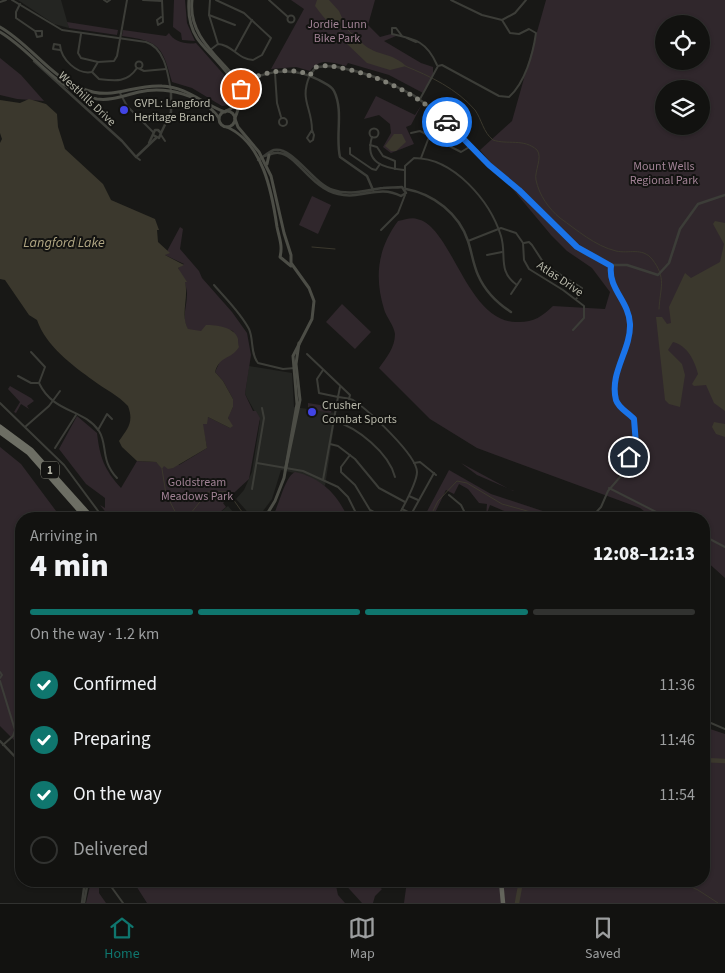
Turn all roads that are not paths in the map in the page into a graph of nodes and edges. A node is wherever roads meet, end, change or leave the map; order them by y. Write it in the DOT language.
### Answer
graph roads {
  1 [pos="6,0"];
  2 [pos="12,0"];
  3 [pos="104,0"];
  4 [pos="110,0"];
  5 [pos="127,0"];
  6 [pos="143,0"];
  7 [pos="191,0"];
  8 [pos="209,0"];
  9 [pos="216,0"];
  10 [pos="268,0"];
  11 [pos="452,0"];
  12 [pos="526,0"];
  13 [pos="162,1"];
  14 [pos="0,2"];
  15 [pos="20,4"];
  16 [pos="209,14"];
  17 [pos="161,17"];
  18 [pos="288,17"];
  19 [pos="252,20"];
  20 [pos="502,20"];
  21 [pos="235,25"];
  22 [pos="0,27"];
  23 [pos="35,31"];
  24 [pos="0,32"];
  25 [pos="82,33"];
  26 [pos="404,37"];
  27 [pos="120,38"];
  28 [pos="218,44"];
  29 [pos="24,49"];
  30 [pos="60,50"];
  31 [pos="209,51"];
  32 [pos="234,52"];
  33 [pos="98,62"];
  34 [pos="438,66"];
  35 [pos="136,68"];
  36 [pos="140,69"];
  37 [pos="166,69"];
  38 [pos="92,72"];
  39 [pos="275,72"];
  40 [pos="310,75"];
  41 [pos="238,84"];
  42 [pos="170,87"];
  43 [pos="171,92"];
  44 [pos="121,95"];
  45 [pos="420,99"];
  46 [pos="226,111"];
  47 [pos="281,117"];
  48 [pos="219,118"];
  49 [pos="235,118"];
  50 [pos="165,125"];
  51 [pos="227,127"];
  52 [pos="312,130"];
  53 [pos="155,132"];
  54 [pos="161,134"];
  55 [pos="411,134"];
  56 [pos="429,136"];
  57 [pos="372,137"];
  58 [pos="158,138"];
  59 [pos="148,144"];
  60 [pos="370,145"];
  61 [pos="471,146"];
  62 [pos="350,148"];
  63 [pos="269,155"];
  64 [pos="136,157"];
  65 [pos="263,157"];
  66 [pos="421,158"];
  67 [pos="140,160"];
  68 [pos="258,160"];
  69 [pos="380,164"];
  70 [pos="267,167"];
  71 [pos="395,169"];
  72 [pos="404,170"];
  73 [pos="403,182"];
  74 [pos="400,188"];
  75 [pos="405,189"];
  76 [pos="373,190"];
  77 [pos="413,191"];
  78 [pos="398,194"];
  79 [pos="405,195"];
  80 [pos="725,195"];
  81 [pos="401,204"];
  82 [pos="499,229"];
  83 [pos="381,230"];
  84 [pos="468,240"];
  85 [pos="523,243"];
  86 [pos="502,252"];
  87 [pos="281,253"];
  88 [pos="290,253"];
  89 [pos="487,255"];
  90 [pos="290,259"];
  91 [pos="284,261"];
  92 [pos="611,266"];
  93 [pos="295,269"];
  94 [pos="521,279"];
  95 [pos="214,285"];
  96 [pos="517,285"];
  97 [pos="511,294"];
  98 [pos="576,299"];
  99 [pos="511,312"];
  100 [pos="573,330"];
  101 [pos="31,352"];
  102 [pos="307,354"];
  103 [pos="295,368"];
  104 [pos="324,369"];
  105 [pos="18,376"];
  106 [pos="39,382"];
  107 [pos="340,386"];
  108 [pos="60,390"];
  109 [pos="338,397"];
  110 [pos="349,399"];
  111 [pos="52,401"];
  112 [pos="0,403"];
  113 [pos="262,408"];
  114 [pos="76,415"];
  115 [pos="112,419"];
  116 [pos="334,421"];
  117 [pos="0,427"];
  118 [pos="25,427"];
  119 [pos="98,430"];
  120 [pos="0,432"];
  121 [pos="330,444"];
  122 [pos="55,448"];
  123 [pos="350,455"];
  124 [pos="257,463"];
  125 [pos="414,464"];
  126 [pos="286,468"];
  127 [pos="395,477"];
  128 [pos="117,478"];
  129 [pos="322,480"];
  130 [pos="252,488"];
  131 [pos="609,488"];
  132 [pos="408,495"];
  133 [pos="448,495"];
  134 [pos="418,500"];
  135 [pos="405,502"];
  136 [pos="402,508"];
  137 [pos="413,511"];
  138 [pos="82,512"];
  139 [pos="87,512"];
  140 [pos="99,512"];
  141 [pos="268,512"];
  142 [pos="355,512"];
  143 [pos="374,512"];
  144 [pos="400,512"];
  145 [pos="408,512"];
  146 [pos="464,512"];
  147 [pos="596,512"];
  148 [pos="656,512"];
  149 [pos="710,539"];
  150 [pos="725,547"];
  151 [pos="0,672"];
  152 [pos="0,679"];
  153 [pos="710,723"];
  154 [pos="725,729"];
  155 [pos="0,741"];
  156 [pos="3,745"];
  157 [pos="15,757"];
  158 [pos="86,887"];
  159 [pos="112,887"];
  160 [pos="503,887"];
  161 [pos="83,903"];
  162 [pos="123,903"];
  163 [pos="505,903"];
  1 -- 14 [label="street"];
  2 -- 15 [label="street"];
  3 -- 4 [label="street"];
  5 -- 27 [label="street"];
  6 -- 13 [label="street"];
  7 -- 31 [label="main road"];
  8 -- 16 [label="street"];
  9 -- 19 [label="street"];
  10 -- 18 [label="street"];
  11 -- 20 [label="street"];
  12 -- 20 [label="street"];
  13 -- 17 [label="street"];
  15 -- 23 [label="street"];
  15 -- 25 [label="street"];
  16 -- 21 [label="street"];
  16 -- 28 [label="street"];
  19 -- 32 [label="street"];
  19 -- 32 [label="street"];
  20 -- 34 [label="street"];
  22 -- 44 [label="main road"];
  24 -- 29 [label="main road"];
  25 -- 27 [label="street"];
  25 -- 33 [label="street"];
  26 -- 26 [label="street"];
  26 -- 34 [label="street"];
  27 -- 33 [label="street"];
  27 -- 37 [label="street"];
  28 -- 31 [label="street"];
  28 -- 32 [label="street"];
  29 -- 44 [label="main road"];
  29 -- 64 [label="street, Westhills Drive"];
  30 -- 38 [label="street"];
  31 -- 41 [label="main road"];
  33 -- 38 [label="street"];
  34 -- 45 [label="street"];
  35 -- 36 [label="street"];
  35 -- 36 [label="street"];
  35 -- 38 [label="street"];
  36 -- 37 [label="street"];
  37 -- 42 [label="street"];
  39 -- 40 [label="street"];
  39 -- 41 [label="street"];
  39 -- 47 [label="street"];
  40 -- 45 [label="street"];
  40 -- 52 [label="street"];
  40 -- 76 [label="street"];
  41 -- 46 [label="main road"];
  41 -- 49 [label="main road"];
  42 -- 43 [label="street"];
  42 -- 44 [label="main road"];
  42 -- 46 [label="main road"];
  43 -- 44 [label="main road"];
  43 -- 48 [label="main road"];
  43 -- 50 [label="street"];
  44 -- 53 [label="street"];
  45 -- 61 [label="street"];
  46 -- 48 [label="main road"];
  46 -- 49 [label="main road"];
  48 -- 51 [label="main road"];
  49 -- 51 [label="main road"];
  49 -- 65 [label="main road"];
  50 -- 53 [label="street"];
  50 -- 54 [label="street"];
  51 -- 68 [label="main road"];
  53 -- 54 [label="street"];
  53 -- 58 [label="street"];
  53 -- 59 [label="street"];
  54 -- 58 [label="street"];
  54 -- 58 [label="street"];
  55 -- 56 [label="street"];
  56 -- 61 [label="street"];
  56 -- 66 [label="street"];
  57 -- 60 [label="street"];
  58 -- 59 [label="street"];
  59 -- 64 [label="street"];
  60 -- 69 [label="street"];
  60 -- 71 [label="street"];
  61 -- 92 [label="street"];
  62 -- 69 [label="street"];
  63 -- 65 [label="street"];
  63 -- 70 [label="main road"];
  63 -- 76 [label="street"];
  64 -- 67 [label="street, Westhills Drive"];
  65 -- 68 [label="street"];
  65 -- 70 [label="main road"];
  65 -- 76 [label="street"];
  66 -- 72 [label="street"];
  66 -- 82 [label="street"];
  68 -- 87 [label="main road"];
  69 -- 71 [label="street"];
  70 -- 88 [label="main road"];
  71 -- 72 [label="street"];
  72 -- 73 [label="street"];
  73 -- 74 [label="street"];
  73 -- 75 [label="street"];
  74 -- 75 [label="street"];
  74 -- 76 [label="street"];
  74 -- 78 [label="street"];
  75 -- 77 [label="street"];
  75 -- 79 [label="street"];
  76 -- 78 [label="street"];
  77 -- 79 [label="street"];
  77 -- 84 [label="street"];
  78 -- 79 [label="street"];
  78 -- 81 [label="street"];
  79 -- 81 [label="street"];
  80 -- 92 [label="street"];
  81 -- 83 [label="street"];
  82 -- 84 [label="street"];
  82 -- 85 [label="street"];
  82 -- 86 [label="street"];
  84 -- 99 [label="street"];
  85 -- 98 [label="street, Atlas Drive"];
  85 -- 98 [label="street"];
  86 -- 89 [label="street"];
  86 -- 96 [label="street"];
  87 -- 88 [label="main road"];
  87 -- 91 [label="main road"];
  88 -- 90 [label="main road"];
  90 -- 91 [label="main road"];
  90 -- 93 [label="main road"];
  91 -- 93 [label="main road"];
  92 -- 131 [label="street"];
  93 -- 103 [label="main road"];
  94 -- 96 [label="street"];
  95 -- 103 [label="street"];
  96 -- 97 [label="street"];
  98 -- 100 [label="street, Atlas Drive"];
  101 -- 106 [label="street"];
  102 -- 104 [label="street"];
  103 -- 126 [label="main road"];
  104 -- 107 [label="street"];
  104 -- 109 [label="street"];
  105 -- 106 [label="street"];
  106 -- 111 [label="street"];
  107 -- 109 [label="street"];
  107 -- 110 [label="street"];
  108 -- 111 [label="street"];
  109 -- 110 [label="street"];
  109 -- 116 [label="street"];
  110 -- 125 [label="street"];
  111 -- 114 [label="street"];
  111 -- 118 [label="street"];
  112 -- 118 [label="street"];
  113 -- 124 [label="street"];
  114 -- 119 [label="street"];
  114 -- 122 [label="street"];
  115 -- 119 [label="street"];
  116 -- 121 [label="street"];
  116 -- 127 [label="street"];
  117 -- 139 [label="highway, 1"];
  118 -- 140 [label="street"];
  119 -- 128 [label="street"];
  120 -- 138 [label="highway, 1"];
  121 -- 123 [label="street"];
  121 -- 129 [label="street"];
  123 -- 135 [label="street"];
  123 -- 143 [label="street"];
  124 -- 126 [label="street"];
  124 -- 130 [label="street"];
  125 -- 132 [label="street"];
  125 -- 134 [label="street"];
  126 -- 129 [label="street"];
  126 -- 141 [label="main road"];
  129 -- 142 [label="street"];
  131 -- 147 [label="street"];
  131 -- 148 [label="street"];
  132 -- 134 [label="street"];
  132 -- 135 [label="street"];
  133 -- 146 [label="street"];
  134 -- 137 [label="street"];
  135 -- 136 [label="street"];
  136 -- 144 [label="street"];
  136 -- 145 [label="street"];
  149 -- 150 [label="street"];
  151 -- 152 [label="street"];
  152 -- 156 [label="street"];
  153 -- 154 [label="street"];
  155 -- 156 [label="street"];
  156 -- 157 [label="street"];
  158 -- 161 [label="street"];
  159 -- 162 [label="street"];
  160 -- 163 [label="highway"];
}
